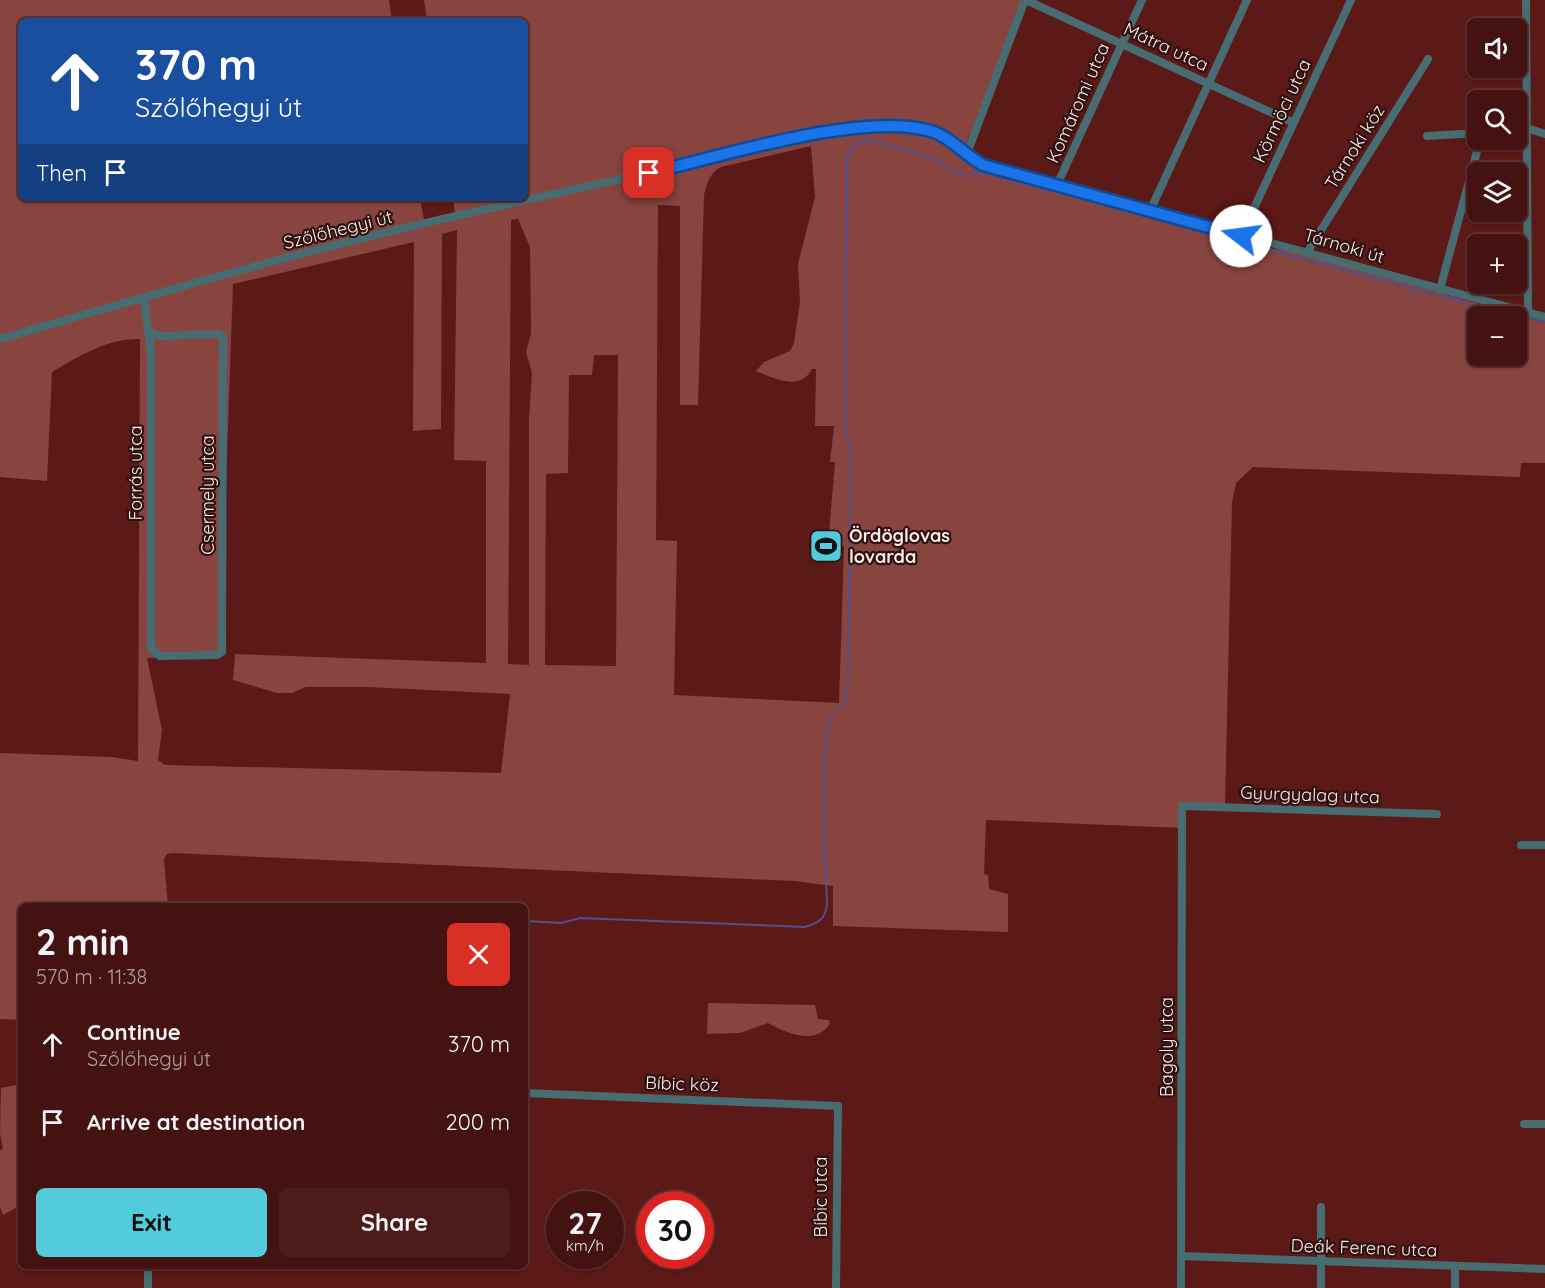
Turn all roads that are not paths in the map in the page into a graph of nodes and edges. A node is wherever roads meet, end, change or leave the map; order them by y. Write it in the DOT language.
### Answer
graph roads {
  1 [pos="1026,0"];
  2 [pos="1142,0"];
  3 [pos="1247,0"];
  4 [pos="1351,0"];
  5 [pos="1526,0"];
  6 [pos="1121,43"];
  7 [pos="1428,59"];
  8 [pos="1208,82"];
  9 [pos="1527,90"];
  10 [pos="1292,122"];
  11 [pos="863,128"];
  12 [pos="1527,128"];
  13 [pos="1467,134"];
  14 [pos="1545,134"];
  15 [pos="1426,136"];
  16 [pos="1477,150"];
  17 [pos="966,156"];
  18 [pos="1057,185"];
  19 [pos="528,199"];
  20 [pos="521,201"];
  21 [pos="1150,211"];
  22 [pos="1241,236"];
  23 [pos="1308,251"];
  24 [pos="1440,289"];
  25 [pos="144,298"];
  26 [pos="1528,313"];
  27 [pos="1545,317"];
  28 [pos="150,332"];
  29 [pos="0,339"];
  30 [pos="151,649"];
  31 [pos="1182,806"];
  32 [pos="1437,814"];
  33 [pos="1521,845"];
  34 [pos="1545,845"];
  35 [pos="528,1093"];
  36 [pos="838,1106"];
  37 [pos="1524,1124"];
  38 [pos="1545,1124"];
  39 [pos="1321,1207"];
  40 [pos="1182,1256"];
  41 [pos="1321,1262"];
  42 [pos="1455,1266"];
  43 [pos="1545,1269"];
  44 [pos="148,1272"];
  45 [pos="148,1288"];
  46 [pos="836,1288"];
  47 [pos="1181,1288"];
  48 [pos="1321,1288"];
  49 [pos="1455,1288"];
  1 -- 6 [label="street, Mátra utca"];
  1 -- 17 [label="street"];
  2 -- 6 [label="street, Komáromi utca"];
  3 -- 8 [label="street"];
  4 -- 10 [label="street, Körmöci utca"];
  5 -- 9 [label="street"];
  6 -- 8 [label="street, Mátra utca"];
  6 -- 18 [label="street, Komáromi utca"];
  7 -- 23 [label="street, Tárnoki köz"];
  8 -- 10 [label="street, Mátra utca"];
  8 -- 21 [label="street"];
  10 -- 22 [label="street, Körmöci utca"];
  11 -- 17 [label="street, Tárnoki út"];
  11 -- 19 [label="street, Szőlőhegyi út"];
  12 -- 14 [label="street"];
  12 -- 26 [label="street"];
  13 -- 15 [label="street"];
  16 -- 24 [label="street"];
  17 -- 18 [label="street, Tárnoki út"];
  18 -- 21 [label="street, Tárnoki út"];
  20 -- 25 [label="street, Szőlőhegyi út"];
  21 -- 22 [label="street, Tárnoki út"];
  22 -- 23 [label="street, Tárnoki út"];
  23 -- 24 [label="street, Tárnoki út"];
  24 -- 26 [label="street, Tárnoki út"];
  25 -- 28 [label="street, Forrás utca"];
  25 -- 29 [label="street, Szőlőhegyi út"];
  26 -- 27 [label="street, Tárnoki út"];
  28 -- 30 [label="street, Forrás utca"];
  28 -- 30 [label="street, Csermely utca"];
  31 -- 32 [label="street, Gyurgyalag utca"];
  31 -- 40 [label="street, Bagoly utca"];
  33 -- 34 [label="street"];
  35 -- 36 [label="street, Bíbic köz"];
  36 -- 46 [label="street, Bíbic utca"];
  37 -- 38 [label="street"];
  39 -- 41 [label="street"];
  40 -- 41 [label="street, Deák Ferenc utca"];
  40 -- 47 [label="street, Bagoly utca"];
  41 -- 42 [label="street, Deák Ferenc utca"];
  41 -- 48 [label="street"];
  42 -- 43 [label="street, Deák Ferenc utca"];
  42 -- 49 [label="street"];
  44 -- 45 [label="street"];
}
